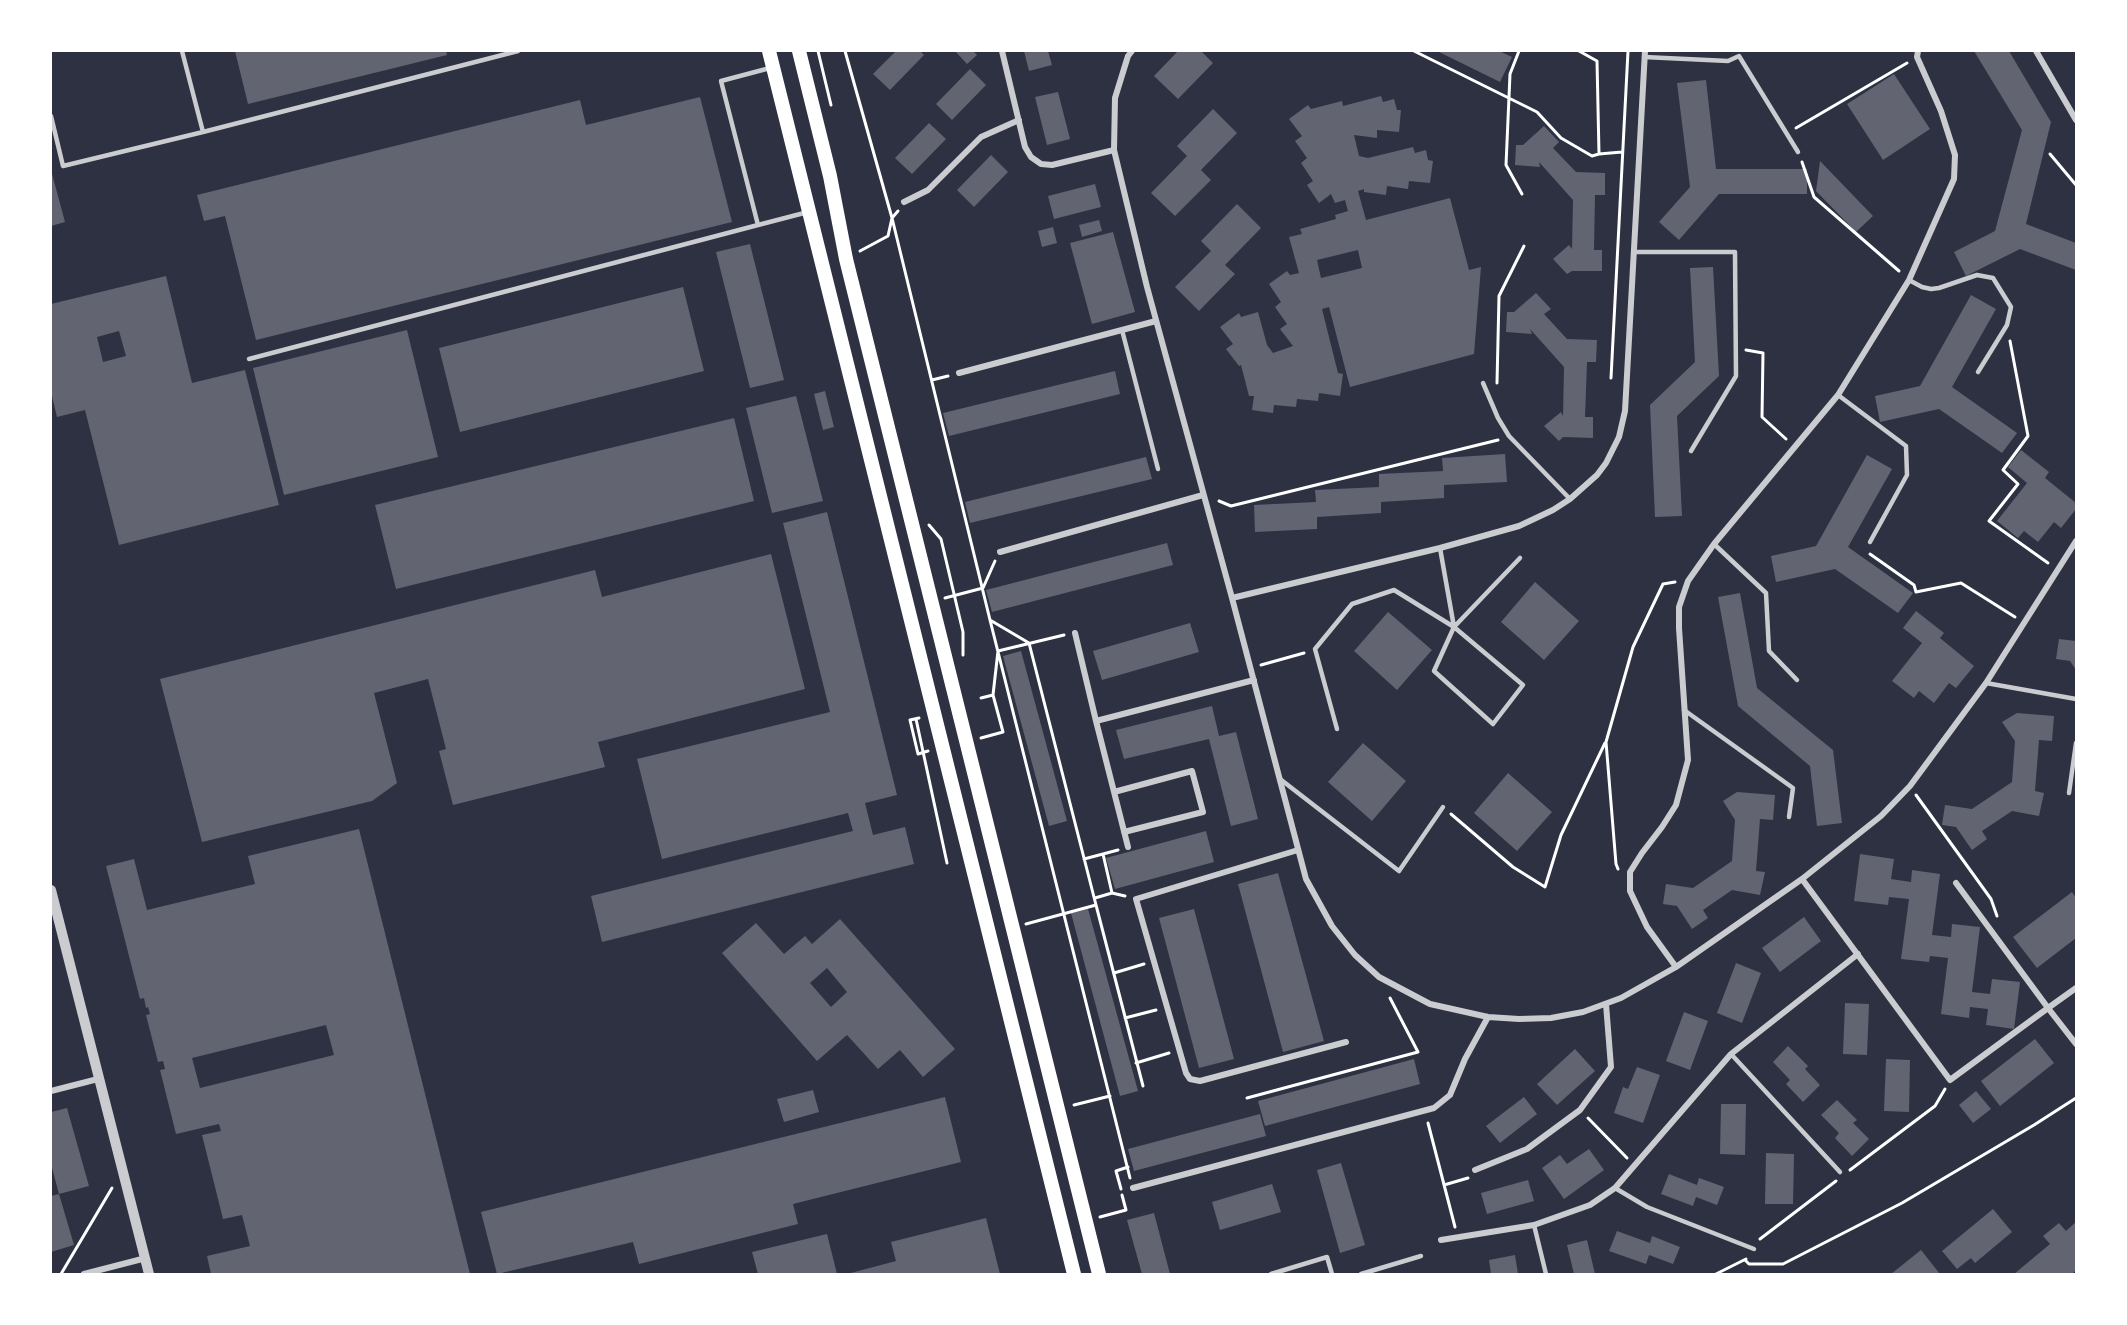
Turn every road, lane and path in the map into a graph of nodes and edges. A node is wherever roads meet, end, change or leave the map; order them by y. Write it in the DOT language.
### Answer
graph roads {
  1 [pos="182,51"];
  2 [pos="518,51"];
  3 [pos="769,51"];
  4 [pos="799,51"];
  5 [pos="845,51"];
  6 [pos="1002,51"];
  7 [pos="1132,51"];
  8 [pos="1414,51"];
  9 [pos="1519,51"];
  10 [pos="1579,51"];
  11 [pos="1628,51"];
  12 [pos="2036,51"];
  13 [pos="1739,53"];
  14 [pos="1644,54"];
  15 [pos="1917,54"];
  16 [pos="773,67"];
  17 [pos="1508,98"];
  18 [pos="51,116"];
  19 [pos="1019,120"];
  20 [pos="2076,120"];
  21 [pos="203,132"];
  22 [pos="1787,133"];
  23 [pos="1114,150"];
  24 [pos="1622,152"];
  25 [pos="1798,152"];
  26 [pos="1599,154"];
  27 [pos="2050,154"];
  28 [pos="2076,185"];
  29 [pos="1522,194"];
  30 [pos="904,202"];
  31 [pos="809,212"];
  32 [pos="892,218"];
  33 [pos="758,225"];
  34 [pos="1524,246"];
  35 [pos="859,252"];
  36 [pos="1634,252"];
  37 [pos="1909,280"];
  38 [pos="1156,321"];
  39 [pos="2007,325"];
  40 [pos="1122,330"];
  41 [pos="1736,348"];
  42 [pos="249,359"];
  43 [pos="1978,372"];
  44 [pos="959,374"];
  45 [pos="1611,378"];
  46 [pos="932,380"];
  47 [pos="1483,383"];
  48 [pos="1497,387"];
  49 [pos="1839,395"];
  50 [pos="1509,436"];
  51 [pos="1794,447"];
  52 [pos="1691,451"];
  53 [pos="1158,469"];
  54 [pos="1203,495"];
  55 [pos="1570,499"];
  56 [pos="1870,542"];
  57 [pos="2076,542"];
  58 [pos="1714,544"];
  59 [pos="1440,548"];
  60 [pos="1000,552"];
  61 [pos="1520,558"];
  62 [pos="2058,570"];
  63 [pos="1688,581"];
  64 [pos="983,588"];
  65 [pos="1232,598"];
  66 [pos="931,601"];
  67 [pos="990,620"];
  68 [pos="2024,623"];
  69 [pos="1454,627"];
  70 [pos="1075,633"];
  71 [pos="1029,643"];
  72 [pos="1315,649"];
  73 [pos="998,651"];
  74 [pos="1251,669"];
  75 [pos="1254,680"];
  76 [pos="1797,680"];
  77 [pos="1986,683"];
  78 [pos="993,695"];
  79 [pos="981,698"];
  80 [pos="2076,699"];
  81 [pos="1684,710"];
  82 [pos="916,719"];
  83 [pos="910,720"];
  84 [pos="1096,721"];
  85 [pos="1337,729"];
  86 [pos="1003,732"];
  87 [pos="1606,742"];
  88 [pos="2076,743"];
  89 [pos="918,753"];
  90 [pos="1280,779"];
  91 [pos="1910,786"];
  92 [pos="1114,792"];
  93 [pos="2069,794"];
  94 [pos="1443,807"];
  95 [pos="1789,817"];
  96 [pos="1124,832"];
  97 [pos="1128,847"];
  98 [pos="1298,850"];
  99 [pos="1084,859"];
  100 [pos="948,863"];
  101 [pos="1802,879"];
  102 [pos="1956,883"];
  103 [pos="51,890"];
  104 [pos="1630,891"];
  105 [pos="1095,898"];
  106 [pos="1096,905"];
  107 [pos="1064,913"];
  108 [pos="1026,924"];
  109 [pos="2000,925"];
  110 [pos="1858,954"];
  111 [pos="1154,962"];
  112 [pos="1677,967"];
  113 [pos="1114,973"];
  114 [pos="1379,977"];
  115 [pos="2076,988"];
  116 [pos="1606,1004"];
  117 [pos="1167,1007"];
  118 [pos="2048,1008"];
  119 [pos="1488,1017"];
  120 [pos="1125,1018"];
  121 [pos="1346,1042"];
  122 [pos="2076,1044"];
  123 [pos="1179,1049"];
  124 [pos="1731,1054"];
  125 [pos="1137,1063"];
  126 [pos="98,1079"];
  127 [pos="1950,1080"];
  128 [pos="1143,1086"];
  129 [pos="51,1091"];
  130 [pos="1110,1096"];
  131 [pos="1247,1098"];
  132 [pos="2076,1098"];
  133 [pos="1058,1108"];
  134 [pos="1425,1110"];
  135 [pos="1580,1110"];
  136 [pos="1128,1167"];
  137 [pos="1636,1167"];
  138 [pos="122,1170"];
  139 [pos="1475,1170"];
  140 [pos="1840,1172"];
  141 [pos="1444,1185"];
  142 [pos="1133,1188"];
  143 [pos="1616,1188"];
  144 [pos="1086,1221"];
  145 [pos="1534,1225"];
  146 [pos="1458,1237"];
  147 [pos="1442,1240"];
  148 [pos="1754,1249"];
  149 [pos="1421,1256"];
  150 [pos="146,1258"];
  151 [pos="1744,1260"];
  152 [pos="61,1274"];
  153 [pos="84,1274"];
  154 [pos="149,1274"];
  155 [pos="1074,1274"];
  156 [pos="1099,1274"];
  157 [pos="1271,1274"];
  158 [pos="1332,1274"];
  159 [pos="1361,1274"];
  160 [pos="1546,1274"];
  161 [pos="1716,1274"];
  1 -- 21 [label="lane"];
  2 -- 21 [label="lane"];
  3 -- 16 [label="main road"];
  4 -- 66 [label="main road"];
  5 -- 32 [label="path"];
  6 -- 19 [label="street"];
  7 -- 23 [label="street"];
  8 -- 17 [label="path"];
  9 -- 17 [label="path"];
  10 -- 26 [label="path"];
  11 -- 24 [label="path"];
  12 -- 20 [label="street"];
  13 -- 14 [label="lane"];
  13 -- 22 [label="lane"];
  14 -- 36 [label="street"];
  15 -- 22 [label="path"];
  15 -- 37 [label="street"];
  16 -- 31 [label="main road"];
  16 -- 33 [label="lane"];
  17 -- 26 [label="path"];
  17 -- 29 [label="path"];
  18 -- 21 [label="lane"];
  19 -- 23 [label="street"];
  19 -- 30 [label="street"];
  22 -- 25 [label="lane"];
  23 -- 38 [label="street"];
  24 -- 26 [label="path"];
  24 -- 45 [label="path"];
  25 -- 37 [label="path"];
  27 -- 28 [label="path"];
  31 -- 33 [label="lane"];
  31 -- 155 [label="main road"];
  32 -- 35 [label="path"];
  32 -- 46 [label="path"];
  33 -- 42 [label="lane"];
  34 -- 48 [label="path"];
  36 -- 41 [label="lane"];
  36 -- 55 [label="street"];
  37 -- 39 [label="lane"];
  37 -- 49 [label="street"];
  38 -- 40 [label="street"];
  38 -- 54 [label="street"];
  39 -- 43 [label="lane"];
  39 -- 62 [label="path"];
  40 -- 44 [label="street"];
  40 -- 53 [label="lane"];
  41 -- 51 [label="path"];
  41 -- 52 [label="lane"];
  44 -- 46 [label="path"];
  46 -- 64 [label="path"];
  47 -- 50 [label="lane"];
  49 -- 51 [label="street"];
  49 -- 56 [label="lane"];
  50 -- 54 [label="path"];
  50 -- 55 [label="lane"];
  51 -- 58 [label="street"];
  54 -- 60 [label="street"];
  54 -- 65 [label="street"];
  55 -- 59 [label="street"];
  56 -- 68 [label="path"];
  57 -- 62 [label="street"];
  58 -- 63 [label="street"];
  58 -- 76 [label="lane"];
  59 -- 65 [label="street"];
  59 -- 69 [label="lane"];
  60 -- 64 [label="path"];
  61 -- 69 [label="lane"];
  62 -- 68 [label="street"];
  63 -- 81 [label="street"];
  63 -- 87 [label="path"];
  64 -- 66 [label="path"];
  64 -- 67 [label="path"];
  65 -- 74 [label="street"];
  66 -- 133 [label="main road"];
  67 -- 71 [label="path"];
  67 -- 73 [label="path"];
  68 -- 77 [label="street"];
  69 -- 69 [label="lane"];
  69 -- 72 [label="lane"];
  70 -- 71 [label="path"];
  70 -- 84 [label="street"];
  71 -- 73 [label="path"];
  71 -- 99 [label="path"];
  72 -- 74 [label="path"];
  72 -- 85 [label="lane"];
  73 -- 78 [label="path"];
  73 -- 107 [label="path"];
  74 -- 75 [label="street"];
  75 -- 84 [label="street"];
  75 -- 90 [label="street"];
  77 -- 80 [label="lane"];
  77 -- 91 [label="street"];
  78 -- 79 [label="path"];
  78 -- 86 [label="path"];
  81 -- 95 [label="lane"];
  81 -- 104 [label="street"];
  82 -- 100 [label="path"];
  83 -- 89 [label="path"];
  84 -- 92 [label="street"];
  87 -- 94 [label="path"];
  87 -- 104 [label="path"];
  88 -- 93 [label="lane"];
  90 -- 94 [label="lane"];
  90 -- 98 [label="street"];
  91 -- 101 [label="street"];
  91 -- 109 [label="path"];
  92 -- 96 [label="street"];
  92 -- 96 [label="street"];
  96 -- 97 [label="street"];
  98 -- 111 [label="street"];
  98 -- 114 [label="street"];
  99 -- 105 [label="path"];
  99 -- 105 [label="path"];
  101 -- 110 [label="street"];
  101 -- 112 [label="street"];
  102 -- 118 [label="street"];
  103 -- 126 [label="street"];
  104 -- 112 [label="street"];
  105 -- 106 [label="path"];
  106 -- 107 [label="path"];
  106 -- 113 [label="path"];
  107 -- 108 [label="path"];
  107 -- 130 [label="path"];
  110 -- 124 [label="street"];
  110 -- 127 [label="street"];
  111 -- 113 [label="path"];
  111 -- 117 [label="street"];
  112 -- 116 [label="street"];
  113 -- 120 [label="path"];
  114 -- 119 [label="street"];
  114 -- 131 [label="path"];
  115 -- 118 [label="street"];
  116 -- 119 [label="street"];
  116 -- 135 [label="street"];
  117 -- 120 [label="path"];
  117 -- 123 [label="street"];
  118 -- 122 [label="street"];
  118 -- 127 [label="street"];
  119 -- 134 [label="street"];
  120 -- 125 [label="path"];
  121 -- 123 [label="street"];
  123 -- 125 [label="path"];
  124 -- 137 [label="street"];
  124 -- 140 [label="lane"];
  125 -- 128 [label="path"];
  126 -- 129 [label="street"];
  126 -- 138 [label="street"];
  127 -- 148 [label="path"];
  130 -- 133 [label="path"];
  130 -- 136 [label="path"];
  132 -- 151 [label="path"];
  133 -- 144 [label="main road"];
  134 -- 141 [label="path"];
  134 -- 142 [label="street"];
  135 -- 137 [label="path"];
  135 -- 139 [label="street"];
  136 -- 142 [label="path"];
  136 -- 144 [label="path"];
  137 -- 143 [label="street"];
  138 -- 150 [label="street"];
  138 -- 152 [label="path"];
  139 -- 141 [label="path"];
  141 -- 146 [label="path"];
  143 -- 145 [label="street"];
  143 -- 148 [label="lane"];
  144 -- 156 [label="main road"];
  145 -- 146 [label="street"];
  145 -- 160 [label="lane"];
  146 -- 147 [label="street"];
  148 -- 151 [label="path"];
  149 -- 159 [label="lane"];
  150 -- 153 [label="street"];
  150 -- 154 [label="street"];
  151 -- 161 [label="path"];
  157 -- 158 [label="lane"];
}
